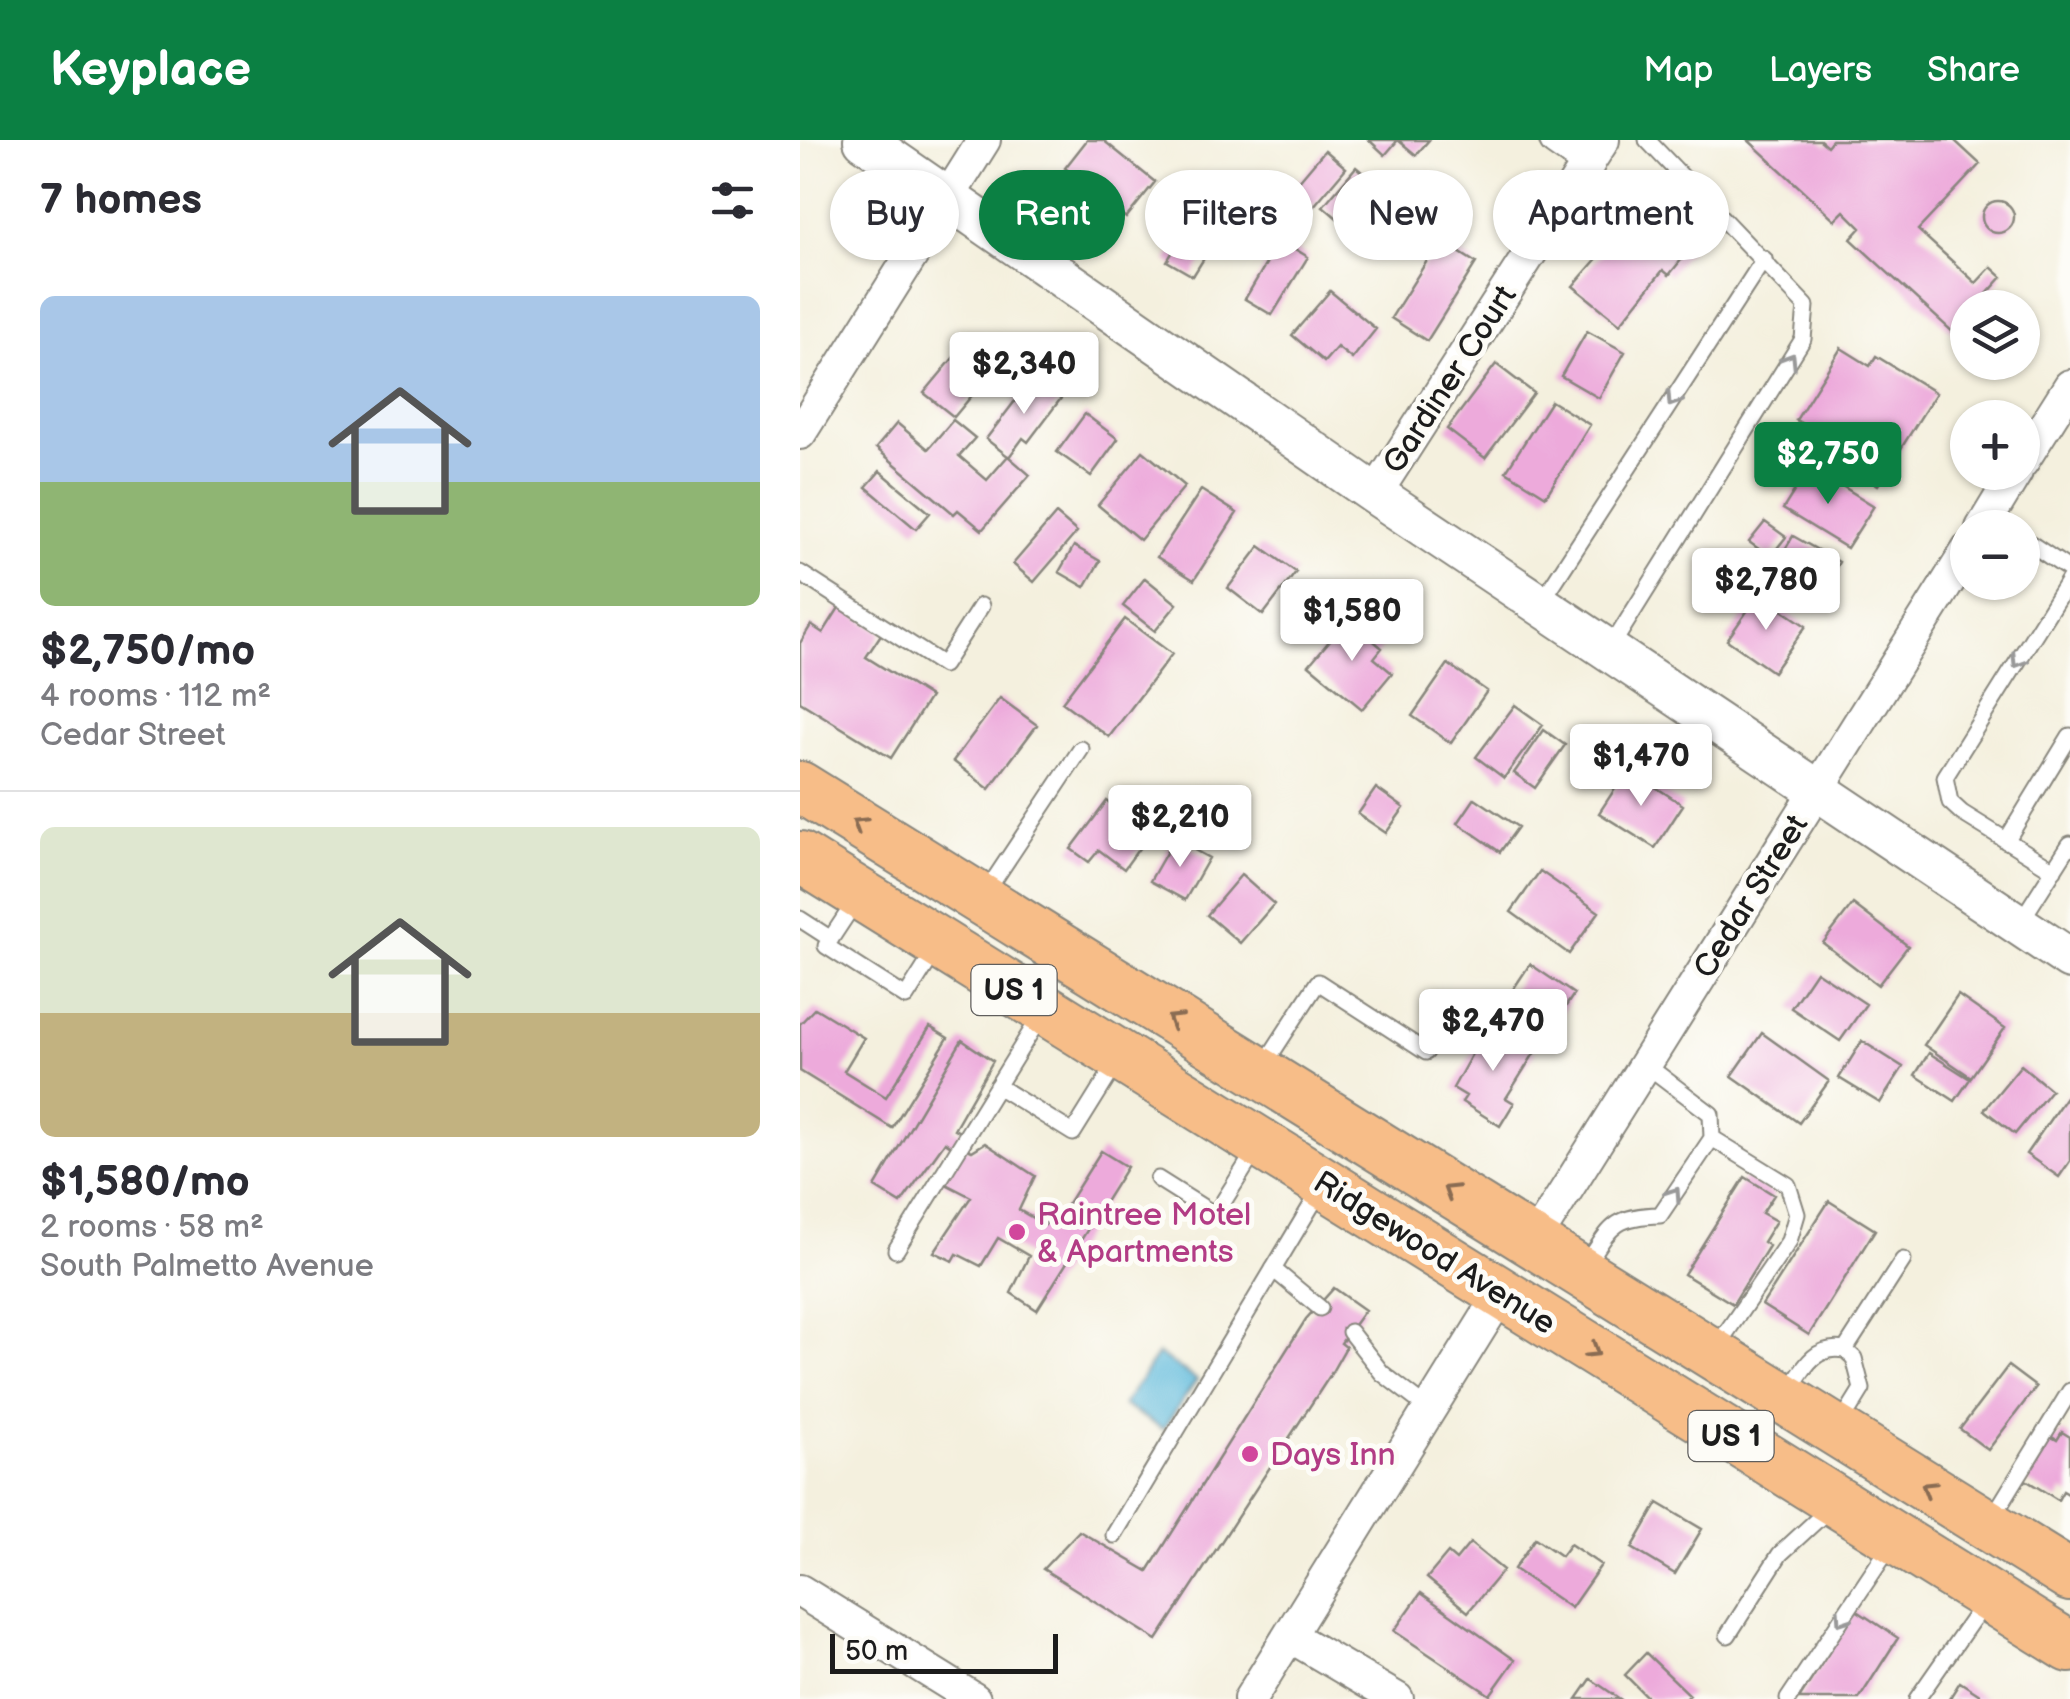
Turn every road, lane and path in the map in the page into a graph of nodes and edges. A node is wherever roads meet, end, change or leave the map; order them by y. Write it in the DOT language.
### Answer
graph roads {
  1 [pos="864,140"];
  2 [pos="984,140"];
  3 [pos="1556,140"];
  4 [pos="1646,140"];
  5 [pos="1596,152"];
  6 [pos="907,170"];
  7 [pos="959,180"];
  8 [pos="959,206"];
  9 [pos="1764,259"];
  10 [pos="909,260"];
  11 [pos="2070,386"];
  12 [pos="800,433"];
  13 [pos="2040,434"];
  14 [pos="1375,494"];
  15 [pos="2040,550"];
  16 [pos="2070,570"];
  17 [pos="800,572"];
  18 [pos="1950,578"];
  19 [pos="2070,578"];
  20 [pos="1540,604"];
  21 [pos="981,606"];
  22 [pos="1608,650"];
  23 [pos="2070,736"];
  24 [pos="1081,749"];
  25 [pos="800,787"];
  26 [pos="1816,790"];
  27 [pos="2006,840"];
  28 [pos="2070,844"];
  29 [pos="800,856"];
  30 [pos="2054,870"];
  31 [pos="860,894"];
  32 [pos="982,900"];
  33 [pos="800,919"];
  34 [pos="2018,925"];
  35 [pos="831,940"];
  36 [pos="940,944"];
  37 [pos="2070,959"];
  38 [pos="1045,1009"];
  39 [pos="1426,1052"];
  40 [pos="1120,1057"];
  41 [pos="1645,1064"];
  42 [pos="1260,1073"];
  43 [pos="997,1086"];
  44 [pos="1712,1138"];
  45 [pos="1260,1143"];
  46 [pos="1158,1179"];
  47 [pos="1324,1184"];
  48 [pos="1391,1225"];
  49 [pos="1533,1243"];
  50 [pos="896,1250"];
  51 [pos="1903,1260"];
  52 [pos="1273,1269"];
  53 [pos="1596,1282"];
  54 [pos="1502,1294"];
  55 [pos="1320,1308"];
  56 [pos="1350,1332"];
  57 [pos="1845,1350"];
  58 [pos="1712,1354"];
  59 [pos="2070,1391"];
  60 [pos="1784,1398"];
  61 [pos="1430,1410"];
  62 [pos="1836,1431"];
  63 [pos="1837,1502"];
  64 [pos="1988,1525"];
  65 [pos="1114,1535"];
  66 [pos="1895,1538"];
  67 [pos="2068,1570"];
  68 [pos="800,1591"];
  69 [pos="1988,1596"];
  70 [pos="1728,1635"];
  71 [pos="1290,1636"];
  72 [pos="2070,1647"];
  73 [pos="974,1699"];
  74 [pos="1250,1699"];
  75 [pos="1397,1699"];
  76 [pos="1788,1699"];
  77 [pos="1916,1699"];
  1 -- 6 [label="street"];
  2 -- 7 [label="street"];
  3 -- 5 [label="street, Gardiner Court"];
  4 -- 9 [label="lane"];
  5 -- 14 [label="street, Gardiner Court"];
  8 -- 14 [label="street"];
  9 -- 20 [label="lane, one-way"];
  22 -- 9 [label="lane, one-way"];
  10 -- 12 [label="street"];
  11 -- 13 [label="street"];
  14 -- 20 [label="street"];
  15 -- 16 [label="lane"];
  17 -- 21 [label="lane"];
  18 -- 26 [label="street, Cedar Street"];
  19 -- 27 [label="lane, one-way"];
  20 -- 22 [label="street"];
  22 -- 26 [label="street"];
  23 -- 27 [label="lane"];
  24 -- 32 [label="lane"];
  32 -- 25 [label="main road, Ridgewood Avenue / US 1, one-way"];
  26 -- 34 [label="street"];
  26 -- 41 [label="street, Cedar Street"];
  27 -- 30 [label="lane"];
  28 -- 30 [label="lane"];
  29 -- 31 [label="main road, Ridgewood Avenue / US 1"];
  30 -- 34 [label="lane"];
  31 -- 35 [label="lane"];
  31 -- 36 [label="main road, Ridgewood Avenue / US 1"];
  42 -- 32 [label="main road, Ridgewood Avenue / US 1, one-way"];
  33 -- 35 [label="lane"];
  34 -- 37 [label="street"];
  35 -- 36 [label="lane"];
  36 -- 38 [label="main road, Ridgewood Avenue / US 1"];
  38 -- 40 [label="main road, Ridgewood Avenue / US 1"];
  38 -- 43 [label="lane"];
  39 -- 42 [label="lane"];
  40 -- 43 [label="lane"];
  40 -- 45 [label="main road, Ridgewood Avenue / US 1"];
  41 -- 44 [label="lane"];
  41 -- 49 [label="street, Cedar Street"];
  49 -- 42 [label="main road, Ridgewood Avenue / US 1, one-way"];
  43 -- 50 [label="lane"];
  53 -- 44 [label="lane, one-way"];
  44 -- 58 [label="lane"];
  45 -- 46 [label="lane"];
  45 -- 47 [label="main road, Ridgewood Avenue / US 1"];
  47 -- 48 [label="main road, Ridgewood Avenue / US 1"];
  47 -- 52 [label="lane"];
  48 -- 49 [label="main road"];
  48 -- 54 [label="main road, Ridgewood Avenue / US 1"];
  49 -- 53 [label="main road, Ridgewood Avenue / US 1"];
  51 -- 57 [label="lane"];
  52 -- 55 [label="lane"];
  52 -- 65 [label="lane"];
  53 -- 54 [label="main road"];
  53 -- 58 [label="main road, Ridgewood Avenue / US 1"];
  54 -- 61 [label="street"];
  54 -- 63 [label="main road, Ridgewood Avenue / US 1, one-way"];
  56 -- 61 [label="lane"];
  57 -- 60 [label="lane"];
  57 -- 62 [label="lane"];
  58 -- 60 [label="main road, Ridgewood Avenue / US 1"];
  59 -- 64 [label="lane"];
  60 -- 62 [label="main road, Ridgewood Avenue / US 1"];
  61 -- 71 [label="street"];
  64 -- 62 [label="main road, Ridgewood Avenue / US 1, one-way"];
  63 -- 66 [label="main road, Ridgewood Avenue / US 1"];
  63 -- 70 [label="lane"];
  64 -- 67 [label="main road, Ridgewood Avenue / US 1"];
  66 -- 69 [label="main road, Ridgewood Avenue / US 1"];
  66 -- 76 [label="lane, one-way"];
  68 -- 73 [label="street"];
  69 -- 72 [label="main road, Ridgewood Avenue / US 1"];
  69 -- 77 [label="lane"];
  71 -- 74 [label="street"];
  71 -- 75 [label="street"];
}
